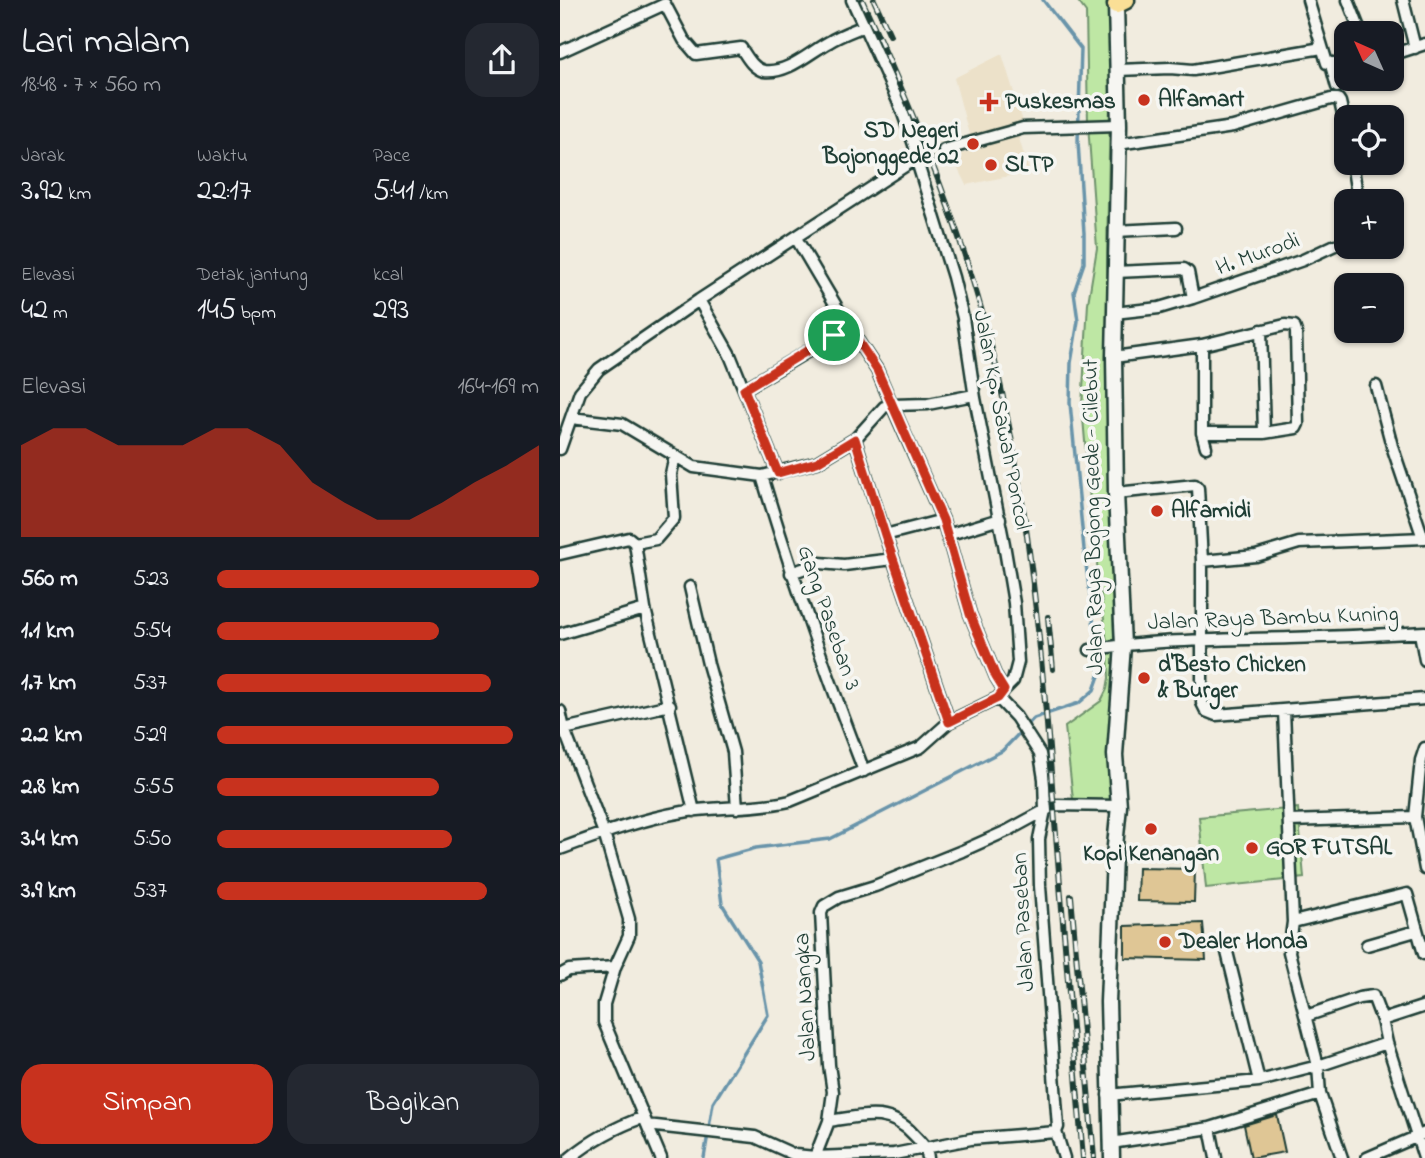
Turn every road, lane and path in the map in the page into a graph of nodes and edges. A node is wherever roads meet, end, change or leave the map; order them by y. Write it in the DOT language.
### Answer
graph roads {
  1 [pos="852,0"];
  2 [pos="1308,0"];
  3 [pos="1348,0"];
  4 [pos="1403,0"];
  5 [pos="1119,2"];
  6 [pos="1356,21"];
  7 [pos="864,26"];
  8 [pos="1420,46"];
  9 [pos="1322,48"];
  10 [pos="560,52"];
  11 [pos="1331,65"];
  12 [pos="1334,65"];
  13 [pos="1118,70"];
  14 [pos="1334,76"];
  15 [pos="1341,105"];
  16 [pos="1119,125"];
  17 [pos="1118,144"];
  18 [pos="944,150"];
  19 [pos="916,158"];
  20 [pos="1176,228"];
  21 [pos="1115,231"];
  22 [pos="796,238"];
  23 [pos="1334,245"];
  24 [pos="1115,272"];
  25 [pos="1193,298"];
  26 [pos="699,300"];
  27 [pos="1114,313"];
  28 [pos="848,326"];
  29 [pos="1261,330"];
  30 [pos="1202,345"];
  31 [pos="1114,358"];
  32 [pos="1376,386"];
  33 [pos="744,389"];
  34 [pos="974,395"];
  35 [pos="892,405"];
  36 [pos="571,418"];
  37 [pos="1202,433"];
  38 [pos="1265,433"];
  39 [pos="855,439"];
  40 [pos="1206,447"];
  41 [pos="560,449"];
  42 [pos="675,456"];
  43 [pos="778,473"];
  44 [pos="762,476"];
  45 [pos="1116,493"];
  46 [pos="1000,519"];
  47 [pos="943,520"];
  48 [pos="885,535"];
  49 [pos="947,535"];
  50 [pos="1424,538"];
  51 [pos="635,543"];
  52 [pos="560,554"];
  53 [pos="893,559"];
  54 [pos="1202,561"];
  55 [pos="791,573"];
  56 [pos="690,587"];
  57 [pos="645,609"];
  58 [pos="1423,632"];
  59 [pos="560,634"];
  60 [pos="1203,639"];
  61 [pos="1123,645"];
  62 [pos="1090,650"];
  63 [pos="1425,660"];
  64 [pos="1001,694"];
  65 [pos="1425,699"];
  66 [pos="670,705"];
  67 [pos="1284,711"];
  68 [pos="560,712"];
  69 [pos="949,722"];
  70 [pos="564,729"];
  71 [pos="1425,748"];
  72 [pos="864,771"];
  73 [pos="1119,806"];
  74 [pos="737,808"];
  75 [pos="1045,810"];
  76 [pos="694,811"];
  77 [pos="1415,817"];
  78 [pos="1289,821"];
  79 [pos="604,833"];
  80 [pos="560,849"];
  81 [pos="1425,869"];
  82 [pos="1293,922"];
  83 [pos="1416,931"];
  84 [pos="1367,945"];
  85 [pos="1227,952"];
  86 [pos="1424,954"];
  87 [pos="615,967"];
  88 [pos="560,975"];
  89 [pos="1425,1006"];
  90 [pos="1307,1016"];
  91 [pos="1382,1020"];
  92 [pos="1387,1043"];
  93 [pos="1318,1066"];
  94 [pos="1259,1081"];
  95 [pos="1320,1094"];
  96 [pos="1108,1095"];
  97 [pos="646,1121"];
  98 [pos="829,1121"];
  99 [pos="1210,1128"];
  100 [pos="1056,1132"];
  101 [pos="1421,1134"];
  102 [pos="1111,1150"];
  103 [pos="928,1154"];
  104 [pos="793,1156"];
  105 [pos="816,1157"];
  106 [pos="570,1158"];
  107 [pos="662,1158"];
  108 [pos="1064,1158"];
  109 [pos="1216,1158"];
  110 [pos="1342,1158"];
  111 [pos="1367,1158"];
  112 [pos="1424,1158"];
  1 -- 7 [label="street, Jalan Kp. Sawah Poncol"];
  2 -- 9 [label="street"];
  3 -- 6 [label="street"];
  4 -- 8 [label="street"];
  5 -- 13 [label="main road, Jalan Raya Bojong Gede - Cilebut"];
  7 -- 10 [label="street"];
  7 -- 19 [label="street, Jalan Kp. Sawah Poncol"];
  9 -- 11 [label="street"];
  9 -- 13 [label="street"];
  11 -- 12 [label="street"];
  11 -- 14 [label="street"];
  13 -- 16 [label="main road, Jalan Raya Bojong Gede - Cilebut"];
  15 -- 17 [label="street"];
  16 -- 17 [label="main road, Jalan Raya Bojong Gede - Cilebut"];
  16 -- 18 [label="street"];
  17 -- 21 [label="main road, Jalan Raya Bojong Gede - Cilebut"];
  19 -- 22 [label="street"];
  19 -- 34 [label="street, Jalan Kp. Sawah Poncol"];
  20 -- 21 [label="street"];
  21 -- 24 [label="main road, Jalan Raya Bojong Gede - Cilebut"];
  22 -- 26 [label="street"];
  22 -- 28 [label="street, Jalan Paseban"];
  23 -- 25 [label="street, H. Murodi"];
  24 -- 25 [label="street, H. Murodi"];
  24 -- 27 [label="main road, Jalan Raya Bojong Gede - Cilebut"];
  25 -- 27 [label="street, H. Murodi"];
  26 -- 33 [label="street"];
  26 -- 36 [label="street"];
  27 -- 31 [label="main road, Jalan Raya Bojong Gede - Cilebut"];
  28 -- 33 [label="street"];
  28 -- 35 [label="street, Jalan Paseban"];
  29 -- 30 [label="street"];
  29 -- 38 [label="street"];
  29 -- 38 [label="street"];
  30 -- 31 [label="street"];
  30 -- 37 [label="street"];
  31 -- 45 [label="main road, Jalan Raya Bojong Gede - Cilebut"];
  32 -- 50 [label="street"];
  33 -- 43 [label="street"];
  34 -- 35 [label="street"];
  34 -- 46 [label="street, Jalan Kp. Sawah Poncol"];
  35 -- 39 [label="street"];
  35 -- 47 [label="street, Jalan Paseban"];
  36 -- 41 [label="street"];
  36 -- 42 [label="street"];
  37 -- 38 [label="street"];
  37 -- 40 [label="street"];
  39 -- 43 [label="street"];
  39 -- 48 [label="street"];
  42 -- 44 [label="street"];
  42 -- 51 [label="street"];
  43 -- 44 [label="street"];
  44 -- 55 [label="street, Gang Paseban 3"];
  45 -- 54 [label="street"];
  45 -- 61 [label="main road, Jalan Raya Bojong Gede - Cilebut"];
  46 -- 49 [label="street"];
  46 -- 64 [label="street, Jalan Kp. Sawah Poncol"];
  47 -- 48 [label="street"];
  47 -- 49 [label="street, Jalan Paseban"];
  48 -- 53 [label="street"];
  49 -- 64 [label="street, Jalan Paseban"];
  50 -- 54 [label="street"];
  51 -- 52 [label="street"];
  51 -- 57 [label="street"];
  53 -- 55 [label="street"];
  53 -- 69 [label="street"];
  54 -- 60 [label="street"];
  55 -- 72 [label="street, Gang Paseban 3"];
  56 -- 74 [label="street"];
  57 -- 59 [label="street"];
  57 -- 66 [label="street"];
  58 -- 60 [label="street, Jalan Raya Bambu Kuning"];
  58 -- 63 [label="street"];
  60 -- 61 [label="street, Jalan Raya Bambu Kuning"];
  60 -- 67 [label="street"];
  61 -- 62 [label="street, Jalan Raya Bambu Kuning"];
  61 -- 73 [label="main road, Jalan Raya Bojong Gede - Cilebut"];
  64 -- 69 [label="street"];
  64 -- 75 [label="street, Jalan Paseban"];
  65 -- 67 [label="street"];
  66 -- 70 [label="street"];
  66 -- 76 [label="street"];
  67 -- 78 [label="street"];
  68 -- 70 [label="street"];
  69 -- 72 [label="street"];
  70 -- 79 [label="street"];
  71 -- 77 [label="street"];
  72 -- 74 [label="street"];
  73 -- 75 [label="street"];
  73 -- 96 [label="main road, Jalan Raya Bojong Gede - Cilebut"];
  74 -- 76 [label="street"];
  75 -- 98 [label="street, Jalan Nangka"];
  75 -- 100 [label="street, Jalan Paseban"];
  76 -- 79 [label="street"];
  77 -- 78 [label="street"];
  77 -- 81 [label="street"];
  78 -- 82 [label="street"];
  79 -- 80 [label="street"];
  79 -- 87 [label="street"];
  82 -- 83 [label="street"];
  82 -- 90 [label="street"];
  83 -- 84 [label="street"];
  83 -- 86 [label="street"];
  85 -- 94 [label="street"];
  87 -- 88 [label="street"];
  87 -- 97 [label="street"];
  89 -- 91 [label="street"];
  90 -- 91 [label="street"];
  90 -- 93 [label="street"];
  91 -- 92 [label="street"];
  92 -- 93 [label="street"];
  92 -- 101 [label="street"];
  93 -- 94 [label="street"];
  93 -- 95 [label="street"];
  94 -- 96 [label="street"];
  95 -- 99 [label="street"];
  95 -- 110 [label="street"];
  96 -- 102 [label="main road, Jalan Raya Bojong Gede - Cilebut"];
  97 -- 104 [label="street"];
  97 -- 106 [label="street"];
  97 -- 107 [label="street"];
  98 -- 103 [label="street"];
  98 -- 105 [label="street, Jalan Nangka"];
  99 -- 102 [label="street"];
  99 -- 109 [label="street"];
  100 -- 103 [label="street"];
  100 -- 108 [label="street, Jalan Paseban"];
  101 -- 111 [label="street"];
  101 -- 112 [label="street"];
  103 -- 105 [label="street"];
  104 -- 105 [label="street"];
}
